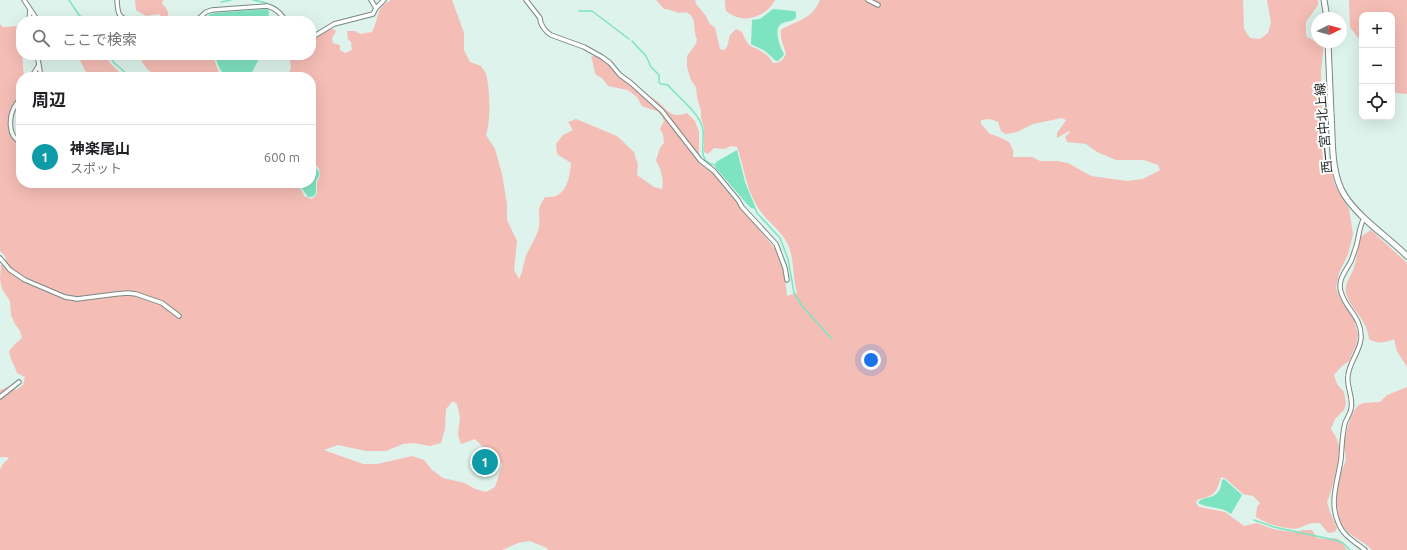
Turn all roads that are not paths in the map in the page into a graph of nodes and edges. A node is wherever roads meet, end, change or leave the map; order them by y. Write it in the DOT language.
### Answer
graph roads {
  1 [pos="24,0"];
  2 [pos="117,0"];
  3 [pos="372,0"];
  4 [pos="384,0"];
  5 [pos="526,0"];
  6 [pos="868,0"];
  7 [pos="1324,0"];
  8 [pos="878,5"];
  9 [pos="376,8"];
  10 [pos="30,9"];
  11 [pos="1326,12"];
  12 [pos="29,16"];
  13 [pos="35,16"];
  14 [pos="121,16"];
  15 [pos="202,16"];
  16 [pos="282,16"];
  17 [pos="316,35"];
  18 [pos="1328,48"];
  19 [pos="38,60"];
  20 [pos="39,65"];
  21 [pos="40,70"];
  22 [pos="35,72"];
  23 [pos="16,104"];
  24 [pos="16,140"];
  25 [pos="1364,218"];
  26 [pos="1407,256"];
  27 [pos="0,258"];
  28 [pos="787,280"];
  29 [pos="179,316"];
  30 [pos="19,382"];
  31 [pos="0,397"];
  32 [pos="1365,550"];
  1 -- 10 [label="street"];
  2 -- 14 [label="street"];
  3 -- 9 [label="street"];
  4 -- 9 [label="street"];
  5 -- 28 [label="street"];
  6 -- 8 [label="street"];
  7 -- 11 [label="main road"];
  9 -- 17 [label="street"];
  10 -- 12 [label="street"];
  10 -- 13 [label="street"];
  15 -- 16 [label="street"];
  18 -- 25 [label="main road, 西一宮中北上線"];
  19 -- 20 [label="street"];
  20 -- 21 [label="street"];
  20 -- 22 [label="street"];
  23 -- 24 [label="street"];
  25 -- 26 [label="main road, 西一宮中北上線"];
  25 -- 32 [label="street"];
  27 -- 29 [label="street"];
  30 -- 31 [label="street"];
}
